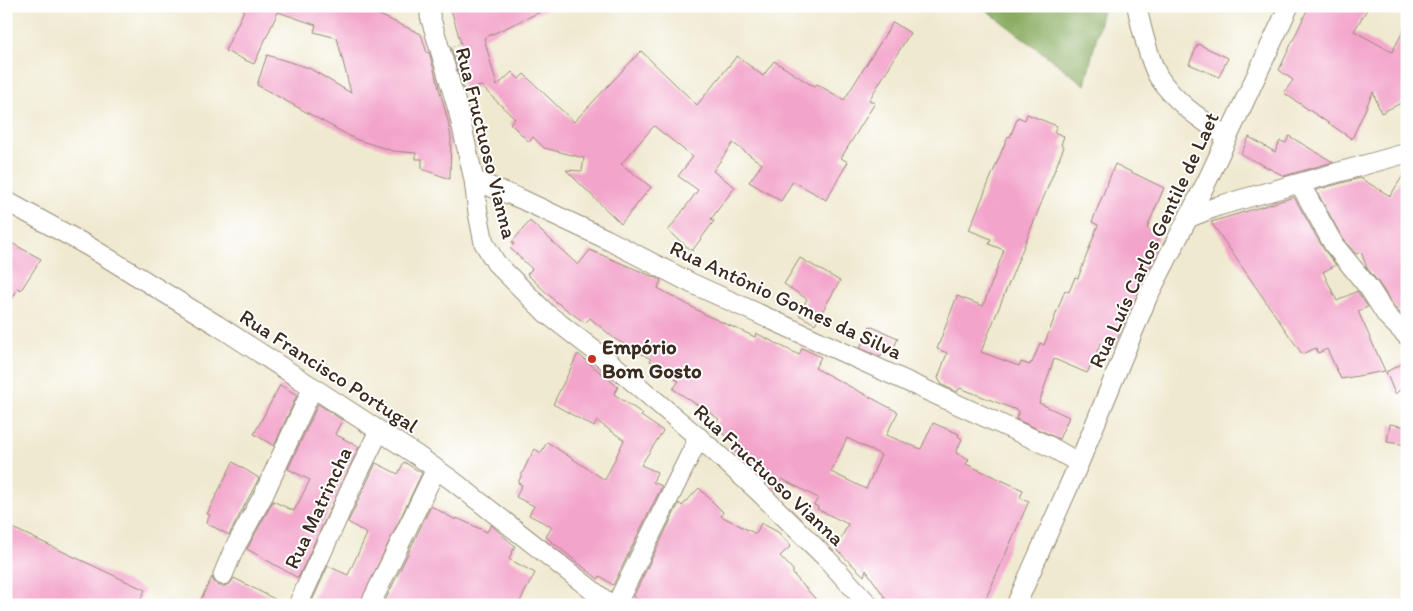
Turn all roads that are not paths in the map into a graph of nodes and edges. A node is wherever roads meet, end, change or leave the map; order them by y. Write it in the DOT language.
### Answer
graph roads {
  1 [pos="430,6"];
  2 [pos="1137,6"];
  3 [pos="1289,6"];
  4 [pos="1227,138"];
  5 [pos="1407,153"];
  6 [pos="474,180"];
  7 [pos="1300,184"];
  8 [pos="6,201"];
  9 [pos="1188,218"];
  10 [pos="1407,336"];
  11 [pos="313,387"];
  12 [pos="379,430"];
  13 [pos="699,438"];
  14 [pos="1078,463"];
  15 [pos="436,469"];
  16 [pos="223,575"];
  17 [pos="298,605"];
  18 [pos="370,605"];
  19 [pos="611,605"];
  20 [pos="616,605"];
  21 [pos="869,605"];
  22 [pos="1016,605"];
  1 -- 6 [label="street, Rua Fructuoso Vianna"];
  2 -- 4 [label="street"];
  3 -- 4 [label="street, Rua Luís Carlos Gentile de Laet"];
  4 -- 9 [label="street, Rua Luís Carlos Gentile de Laet"];
  5 -- 7 [label="street"];
  6 -- 13 [label="street, Rua Fructuoso Vianna"];
  6 -- 14 [label="street, Rua Antônio Gomes da Silva"];
  7 -- 9 [label="street"];
  7 -- 10 [label="street"];
  8 -- 11 [label="street, Rua Francisco Portugal"];
  9 -- 14 [label="street, Rua Luís Carlos Gentile de Laet"];
  11 -- 12 [label="street, Rua Francisco Portugal"];
  11 -- 16 [label="street"];
  12 -- 15 [label="street, Rua Francisco Portugal"];
  12 -- 17 [label="street, Rua Matrincha"];
  13 -- 20 [label="street"];
  13 -- 21 [label="street, Rua Fructuoso Vianna"];
  14 -- 22 [label="street, Rua Luís Carlos Gentile de Laet"];
  15 -- 18 [label="street"];
  15 -- 19 [label="street, Rua Francisco Portugal"];
}
